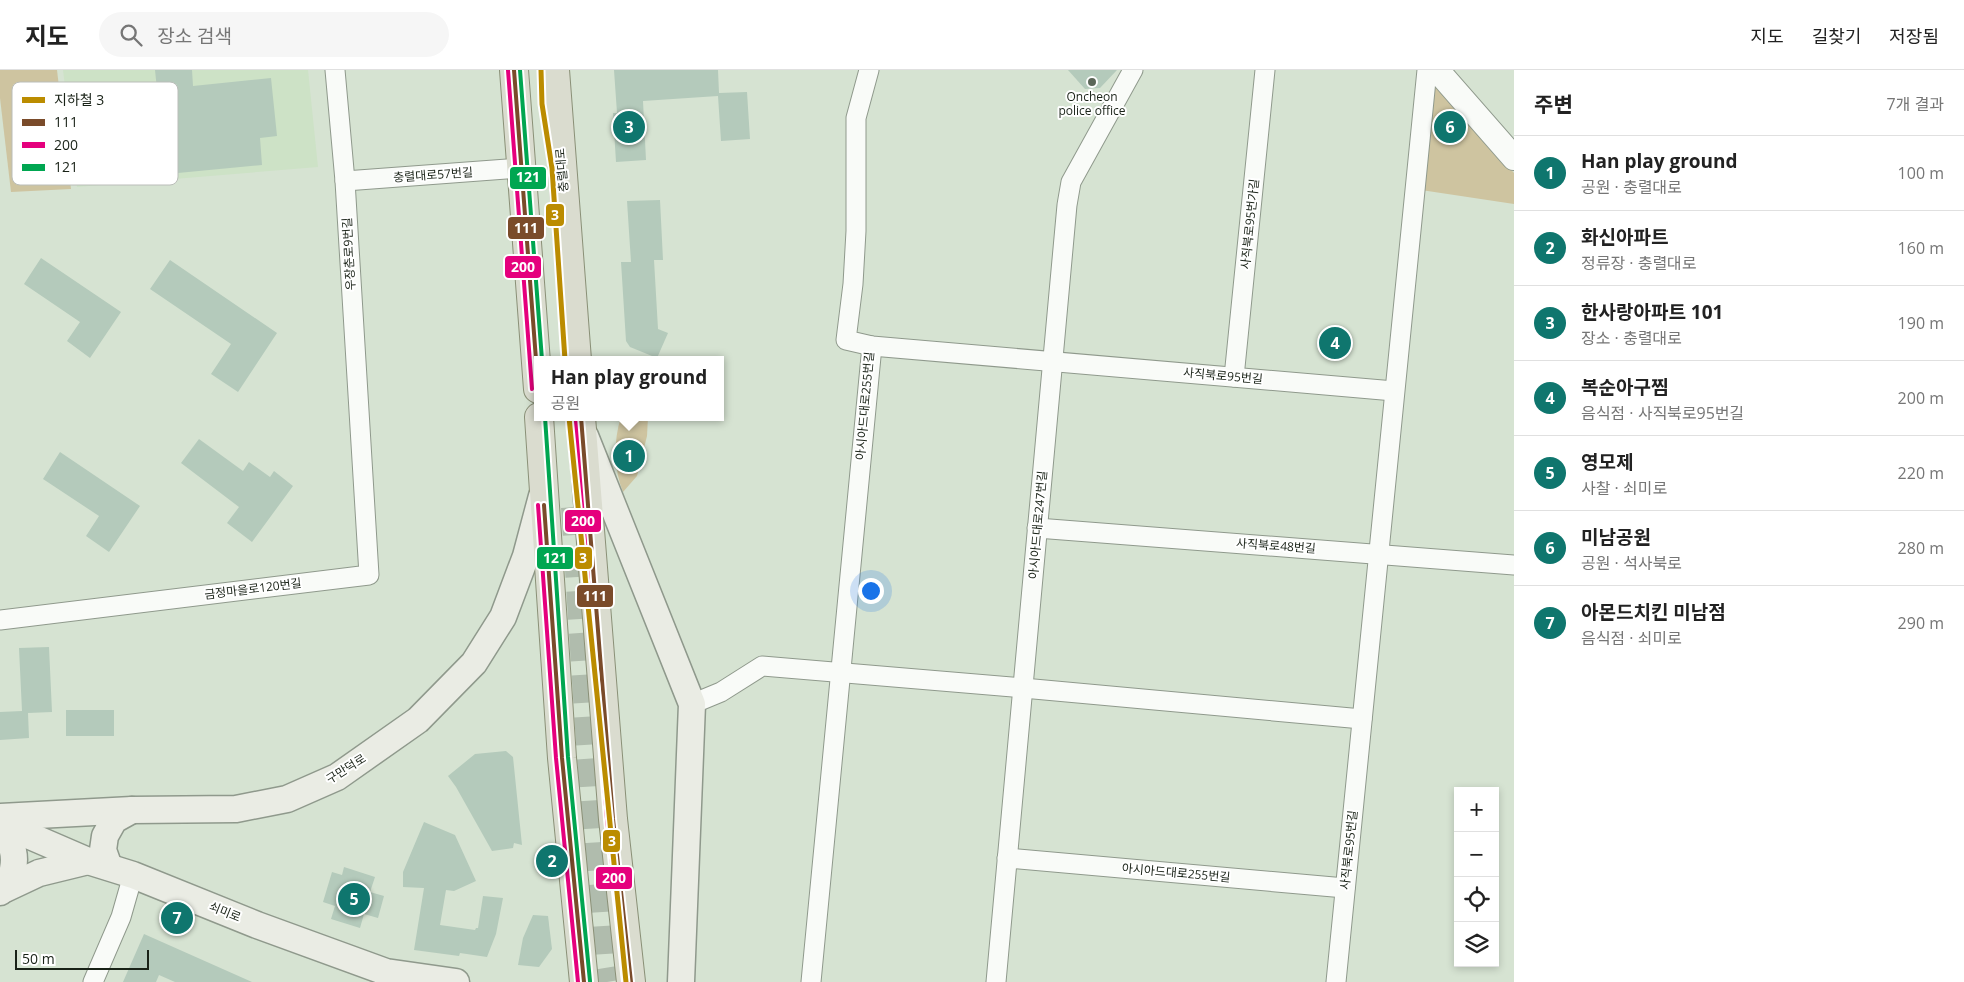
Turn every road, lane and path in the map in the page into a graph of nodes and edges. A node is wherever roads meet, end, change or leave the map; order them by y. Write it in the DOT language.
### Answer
graph roads {
  1 [pos="335,70"];
  2 [pos="514,70"];
  3 [pos="555,70"];
  4 [pos="869,70"];
  5 [pos="1132,70"];
  6 [pos="1266,70"];
  7 [pos="1427,70"];
  8 [pos="1437,70"];
  9 [pos="1514,158"];
  10 [pos="521,168"];
  11 [pos="345,181"];
  12 [pos="872,346"];
  13 [pos="535,356"];
  14 [pos="577,356"];
  15 [pos="1053,362"];
  16 [pos="1234,377"];
  17 [pos="1394,391"];
  18 [pos="539,421"];
  19 [pos="581,422"];
  20 [pos="359,438"];
  21 [pos="543,490"];
  22 [pos="1038,528"];
  23 [pos="1378,554"];
  24 [pos="1514,565"];
  25 [pos="0,620"];
  26 [pos="841,672"];
  27 [pos="1023,688"];
  28 [pos="692,704"];
  29 [pos="1362,719"];
  30 [pos="132,810"];
  31 [pos="0,817"];
  32 [pos="0,823"];
  33 [pos="0,831"];
  34 [pos="1007,858"];
  35 [pos="110,868"];
  36 [pos="1345,888"];
  37 [pos="2,891"];
  38 [pos="93,982"];
  39 [pos="456,982"];
  40 [pos="584,982"];
  41 [pos="630,982"];
  42 [pos="681,982"];
  43 [pos="811,982"];
  44 [pos="996,982"];
  45 [pos="1336,982"];
  1 -- 11 [label="street, 우장춘로9번길"];
  2 -- 10 [label="main road"];
  3 -- 14 [label="main road, 충렬대로"];
  4 -- 12 [label="street, 아시아드대로255번길"];
  5 -- 15 [label="street, 아시아드대로247번길"];
  6 -- 16 [label="street, 사직북로95번가길"];
  7 -- 17 [label="street, 사직북로95번길"];
  8 -- 9 [label="street"];
  10 -- 11 [label="street, 충렬대로57번길"];
  10 -- 13 [label="main road"];
  11 -- 20 [label="street, 우장춘로9번길"];
  12 -- 15 [label="street"];
  12 -- 26 [label="street, 아시아드대로255번길"];
  15 -- 16 [label="street, 사직북로95번길"];
  15 -- 22 [label="street, 아시아드대로247번길"];
  16 -- 17 [label="street, 사직북로95번길"];
  17 -- 23 [label="street, 사직북로95번길"];
  18 -- 21 [label="main road"];
  19 -- 28 [label="main road"];
  19 -- 41 [label="main road"];
  20 -- 25 [label="street, 금정마을로120번길"];
  21 -- 30 [label="main road, 구만덕로"];
  21 -- 40 [label="main road"];
  22 -- 23 [label="street, 사직북로48번길"];
  22 -- 27 [label="street, 아시아드대로247번길"];
  23 -- 24 [label="street, 사직북로48번길"];
  23 -- 29 [label="street, 사직북로95번길"];
  26 -- 27 [label="street"];
  26 -- 28 [label="street"];
  26 -- 43 [label="street, 아시아드대로255번길"];
  27 -- 29 [label="street"];
  27 -- 34 [label="street, 아시아드대로247번길"];
  28 -- 42 [label="main road"];
  29 -- 36 [label="street, 사직북로95번길"];
  30 -- 31 [label="main road, 구만덕로"];
  30 -- 35 [label="main road"];
  32 -- 35 [label="main road, 쇠미로"];
  33 -- 37 [label="main road"];
  34 -- 36 [label="street, 아시아드대로255번길"];
  34 -- 44 [label="street, 아시아드대로247번길"];
  35 -- 37 [label="main road"];
  35 -- 38 [label="street"];
  35 -- 39 [label="main road, 쇠미로"];
  36 -- 45 [label="street, 사직북로95번길"];
}
